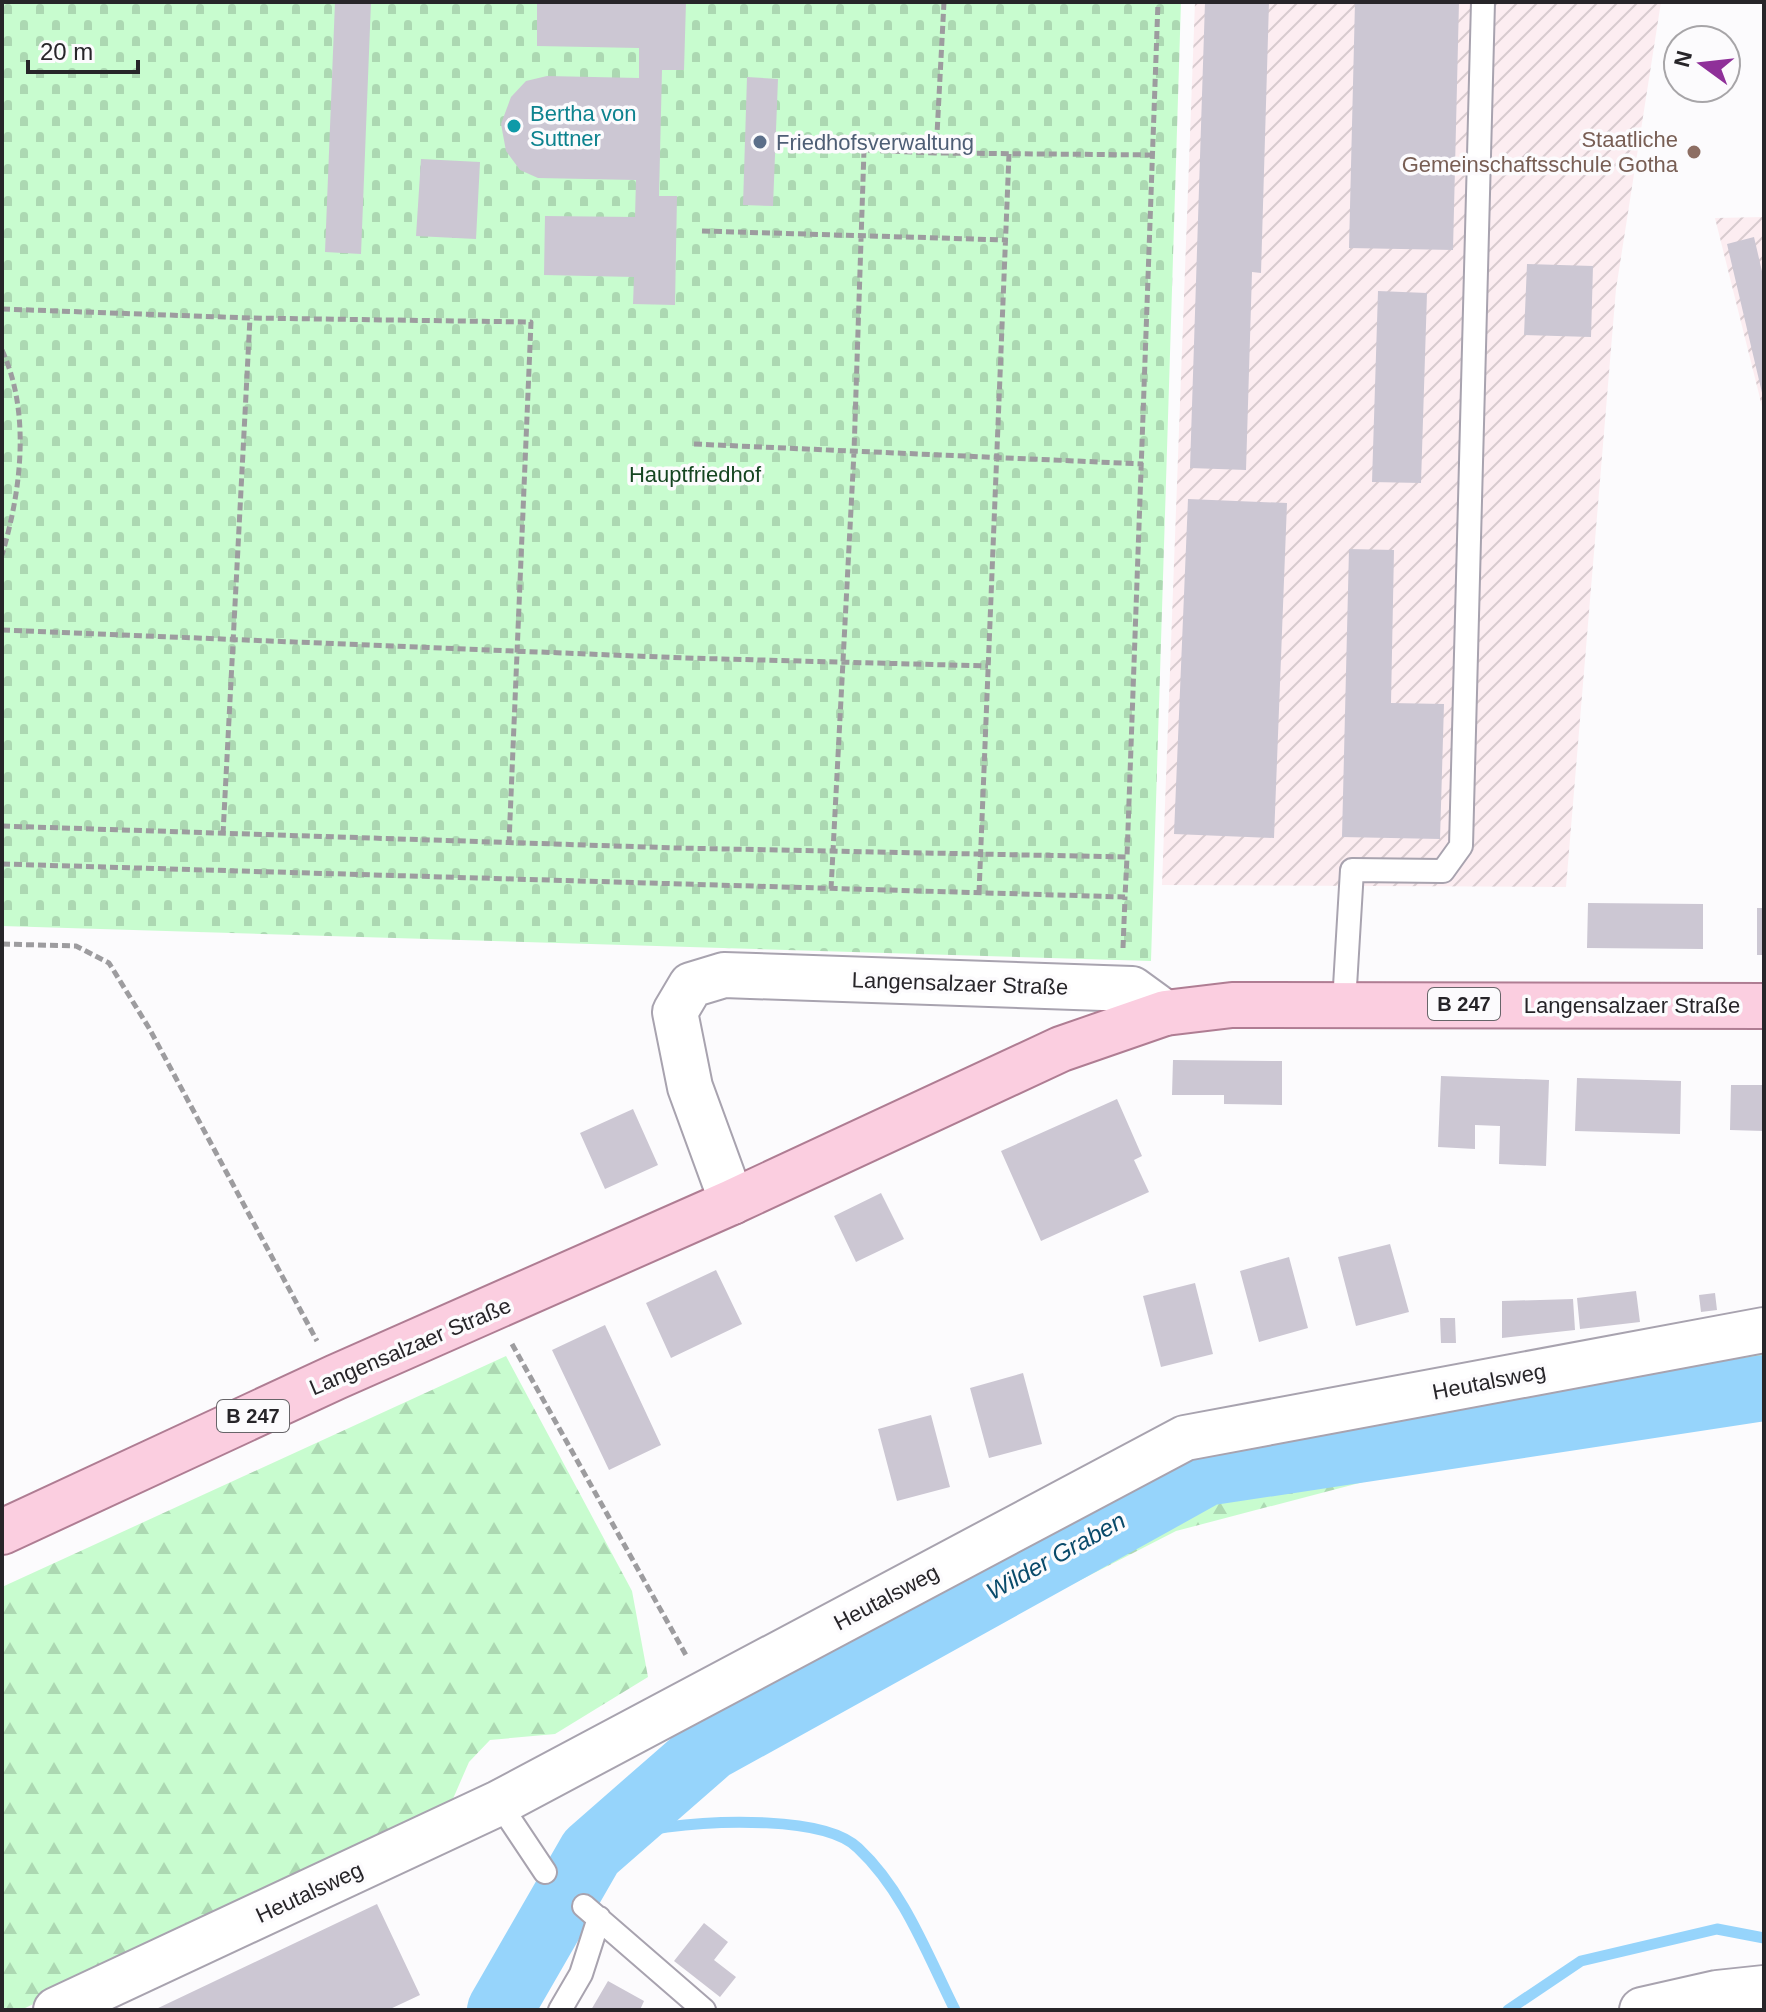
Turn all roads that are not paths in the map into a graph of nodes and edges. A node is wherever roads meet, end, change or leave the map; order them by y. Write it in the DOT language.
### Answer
graph roads {
  1 [pos="1483,2"];
  2 [pos="1344,1003"];
  3 [pos="1764,1006"];
  4 [pos="1165,1013"];
  5 [pos="732,1202"];
  6 [pos="1764,1330"];
  7 [pos="2,1532"];
  8 [pos="499,1803"];
  9 [pos="545,1872"];
  10 [pos="1764,1988"];
  11 [pos="56,2010"];
  12 [pos="560,2010"];
  13 [pos="704,2010"];
  14 [pos="1642,2010"];
  1 -- 2 [label="lane"];
  2 -- 3 [label="main road, Langensalzaer Straße / B 247"];
  2 -- 4 [label="main road, Langensalzaer Straße / B 247"];
  4 -- 5 [label="main road, Langensalzaer Straße / B 247"];
  4 -- 5 [label="street, Langensalzaer Straße"];
  5 -- 7 [label="main road, Langensalzaer Straße / B 247"];
  6 -- 8 [label="street, Heutalsweg"];
  8 -- 9 [label="lane"];
  8 -- 11 [label="street, Heutalsweg"];
  10 -- 14 [label="street"];
  12 -- 13 [label="lane"];
}
